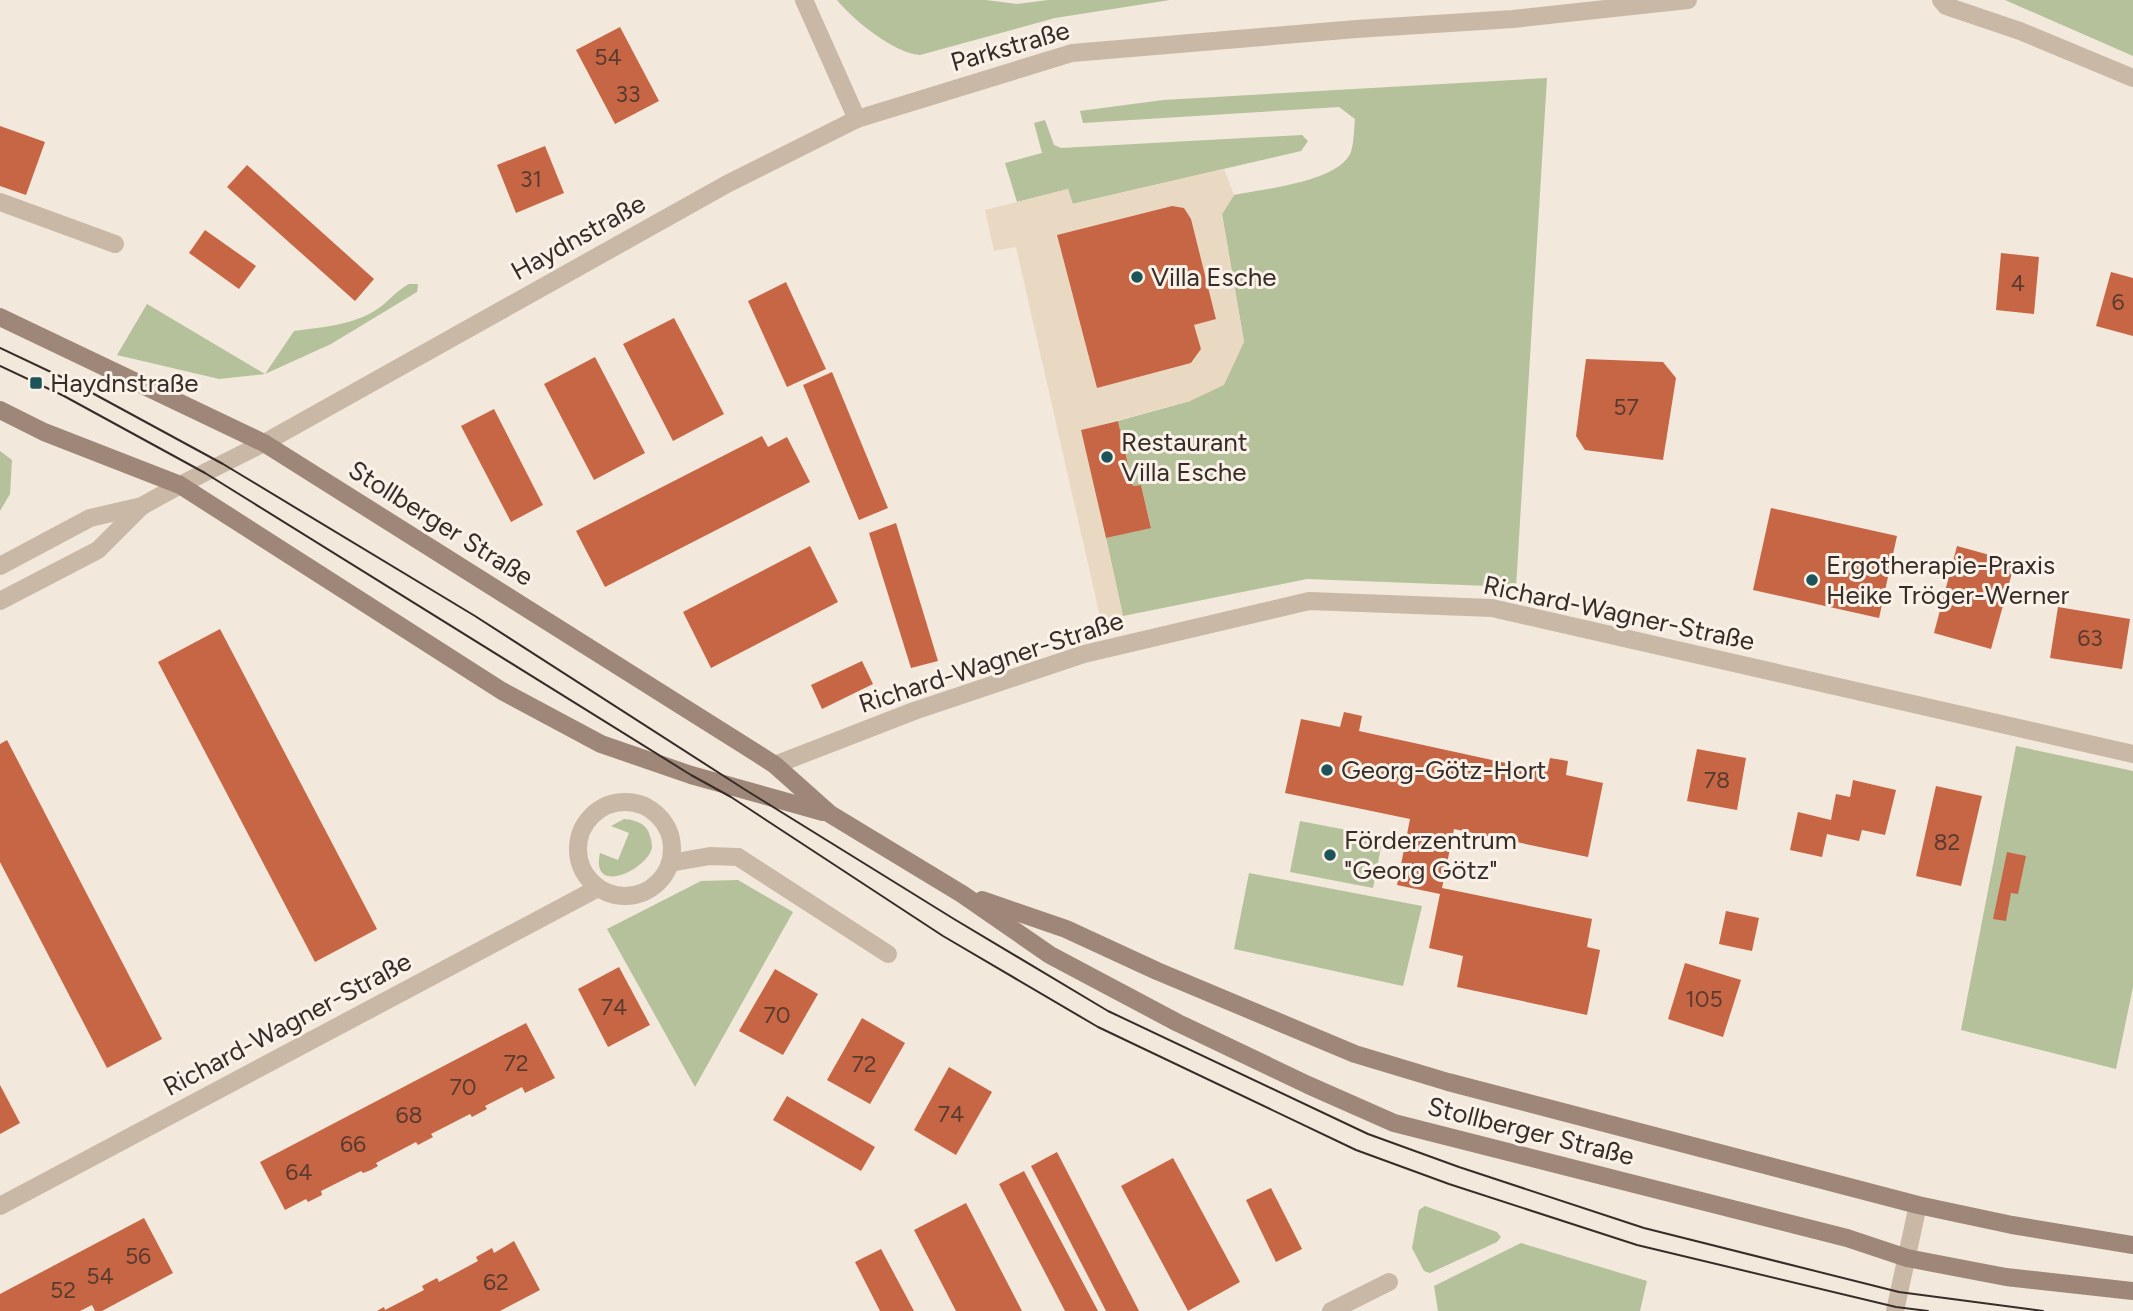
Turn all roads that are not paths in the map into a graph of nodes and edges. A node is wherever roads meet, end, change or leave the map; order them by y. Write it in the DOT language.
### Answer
graph roads {
  1 [pos="804,0"];
  2 [pos="1688,0"];
  3 [pos="1941,0"];
  4 [pos="2133,78"];
  5 [pos="857,119"];
  6 [pos="0,202"];
  7 [pos="115,244"];
  8 [pos="0,317"];
  9 [pos="0,410"];
  10 [pos="264,443"];
  11 [pos="180,485"];
  12 [pos="142,506"];
  13 [pos="0,566"];
  14 [pos="0,601"];
  15 [pos="2133,754"];
  16 [pos="775,765"];
  17 [pos="830,814"];
  18 [pos="670,863"];
  19 [pos="598,888"];
  20 [pos="962,894"];
  21 [pos="888,954"];
  22 [pos="1919,1205"];
  23 [pos="0,1206"];
  24 [pos="2133,1245"];
  25 [pos="1907,1258"];
  26 [pos="1389,1282"];
  27 [pos="2133,1291"];
  28 [pos="1331,1311"];
  29 [pos="1895,1311"];
  1 -- 5 [label="street"];
  2 -- 5 [label="street, Parkstraße"];
  3 -- 4 [label="street"];
  5 -- 10 [label="street, Haydnstraße"];
  6 -- 7 [label="street"];
  8 -- 10 [label="main road, Stollberger Straße"];
  9 -- 11 [label="main road, Stollberger Straße"];
  10 -- 11 [label="street, Haydnstraße"];
  10 -- 16 [label="main road, Stollberger Straße"];
  11 -- 12 [label="street, Haydnstraße"];
  11 -- 17 [label="main road, Stollberger Straße"];
  12 -- 13 [label="street, Haydnstraße"];
  12 -- 14 [label="street, Haydnstraße"];
  15 -- 16 [label="street, Richard-Wagner-Straße"];
  16 -- 17 [label="main road, Stollberger Straße"];
  17 -- 20 [label="main road, Stollberger Straße"];
  18 -- 19 [label="street"];
  18 -- 19 [label="street"];
  18 -- 21 [label="street"];
  19 -- 23 [label="street, Richard-Wagner-Straße"];
  20 -- 22 [label="main road, Stollberger Straße"];
  20 -- 25 [label="main road, Stollberger Straße"];
  22 -- 24 [label="main road, Stollberger Straße"];
  22 -- 25 [label="street"];
  25 -- 27 [label="main road, Stollberger Straße"];
  25 -- 29 [label="street"];
  26 -- 28 [label="street"];
}
